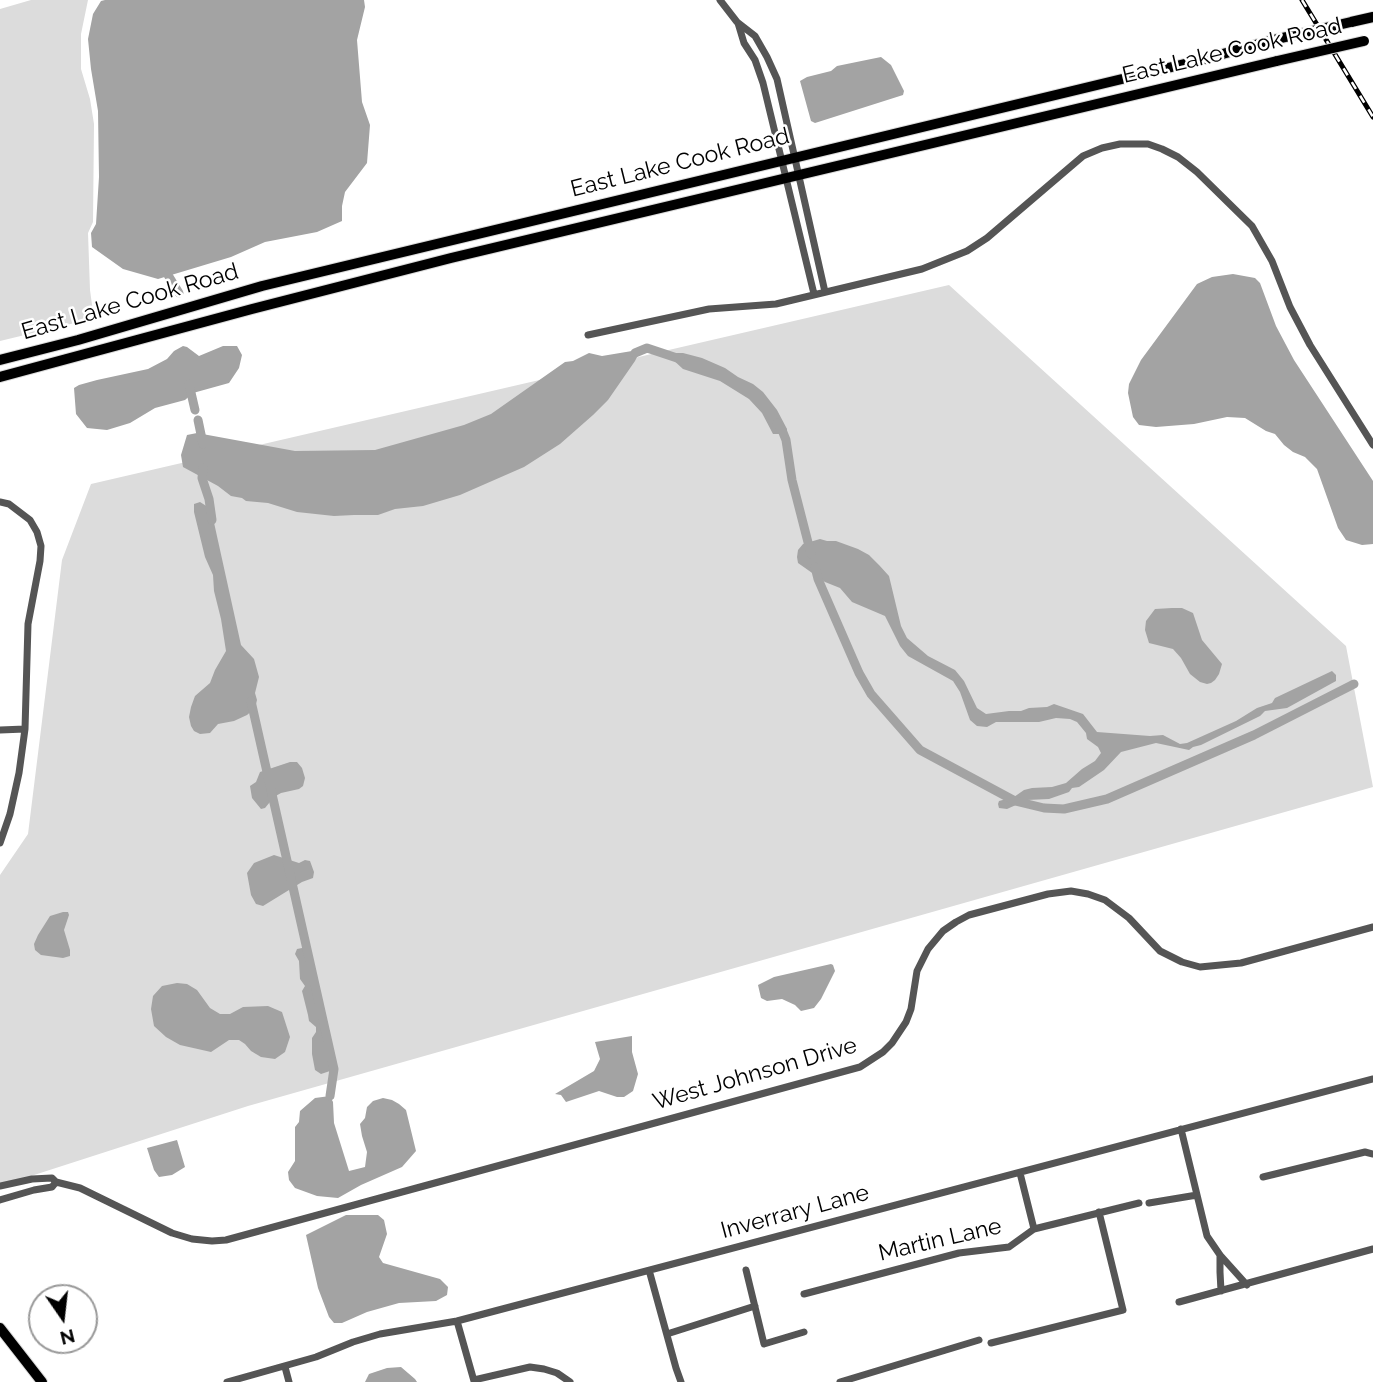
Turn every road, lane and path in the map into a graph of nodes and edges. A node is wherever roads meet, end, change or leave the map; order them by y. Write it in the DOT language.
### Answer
graph roads {
  1 [pos="720,0"];
  2 [pos="1373,17"];
  3 [pos="737,22"];
  4 [pos="1368,40"];
  5 [pos="795,157"];
  6 [pos="782,160"];
  7 [pos="799,176"];
  8 [pos="786,179"];
  9 [pos="362,262"];
  10 [pos="367,280"];
  11 [pos="825,292"];
  12 [pos="814,294"];
  13 [pos="588,335"];
  14 [pos="0,360"];
  15 [pos="0,377"];
  16 [pos="1373,445"];
  17 [pos="0,502"];
  18 [pos="24,729"];
  19 [pos="0,730"];
  20 [pos="0,843"];
  21 [pos="1373,926"];
  22 [pos="1373,1079"];
  23 [pos="1181,1129"];
  24 [pos="1373,1154"];
  25 [pos="1020,1173"];
  26 [pos="1263,1177"];
  27 [pos="56,1182"];
  28 [pos="0,1186"];
  29 [pos="1197,1195"];
  30 [pos="0,1200"];
  31 [pos="1139,1203"];
  32 [pos="1149,1203"];
  33 [pos="1099,1212"];
  34 [pos="1034,1229"];
  35 [pos="1373,1249"];
  36 [pos="1220,1255"];
  37 [pos="649,1270"];
  38 [pos="746,1270"];
  39 [pos="1247,1284"];
  40 [pos="1221,1291"];
  41 [pos="804,1294"];
  42 [pos="1179,1302"];
  43 [pos="755,1306"];
  44 [pos="457,1321"];
  45 [pos="0,1328"];
  46 [pos="804,1332"];
  47 [pos="667,1335"];
  48 [pos="979,1340"];
  49 [pos="991,1343"];
  50 [pos="285,1367"];
  51 [pos="474,1381"];
  52 [pos="42,1382"];
  53 [pos="227,1382"];
  54 [pos="289,1382"];
  55 [pos="570,1382"];
  56 [pos="681,1382"];
  57 [pos="840,1382"];
  1 -- 3 [label="street"];
  2 -- 5 [label="main road, East Lake Cook Road, bridge"];
  3 -- 5 [label="street"];
  3 -- 6 [label="street"];
  4 -- 7 [label="main road, East Lake Cook Road, bridge"];
  5 -- 6 [label="main road, East Lake Cook Road"];
  5 -- 7 [label="street"];
  6 -- 8 [label="street"];
  6 -- 9 [label="main road, East Lake Cook Road"];
  7 -- 8 [label="main road, East Lake Cook Road"];
  7 -- 11 [label="street"];
  8 -- 10 [label="main road, East Lake Cook Road"];
  8 -- 12 [label="street"];
  9 -- 10 [label="main road"];
  9 -- 14 [label="main road, East Lake Cook Road"];
  10 -- 15 [label="main road, East Lake Cook Road"];
  11 -- 12 [label="street"];
  11 -- 16 [label="street"];
  12 -- 13 [label="street"];
  17 -- 18 [label="street"];
  18 -- 19 [label="street"];
  18 -- 20 [label="street"];
  21 -- 27 [label="street, West Johnson Drive"];
  22 -- 23 [label="street, Inverrary Lane"];
  23 -- 25 [label="street, Inverrary Lane"];
  23 -- 29 [label="street"];
  24 -- 26 [label="street"];
  25 -- 34 [label="street"];
  25 -- 37 [label="street, Inverrary Lane"];
  27 -- 28 [label="street, West Johnson Drive"];
  27 -- 30 [label="street"];
  29 -- 32 [label="street"];
  29 -- 36 [label="street"];
  31 -- 33 [label="street, Martin Lane"];
  33 -- 34 [label="street, Martin Lane"];
  33 -- 49 [label="street"];
  34 -- 41 [label="street, Martin Lane"];
  35 -- 39 [label="street"];
  36 -- 39 [label="street"];
  36 -- 40 [label="street"];
  37 -- 44 [label="street, Inverrary Lane"];
  37 -- 47 [label="street"];
  38 -- 43 [label="street"];
  39 -- 40 [label="street"];
  40 -- 42 [label="street"];
  43 -- 46 [label="street"];
  43 -- 47 [label="street"];
  44 -- 50 [label="street, Inverrary Lane"];
  44 -- 51 [label="street"];
  45 -- 52 [label="main road"];
  47 -- 56 [label="street"];
  48 -- 57 [label="street"];
  50 -- 53 [label="street, Inverrary Lane"];
  50 -- 54 [label="street"];
  51 -- 55 [label="street"];
}
